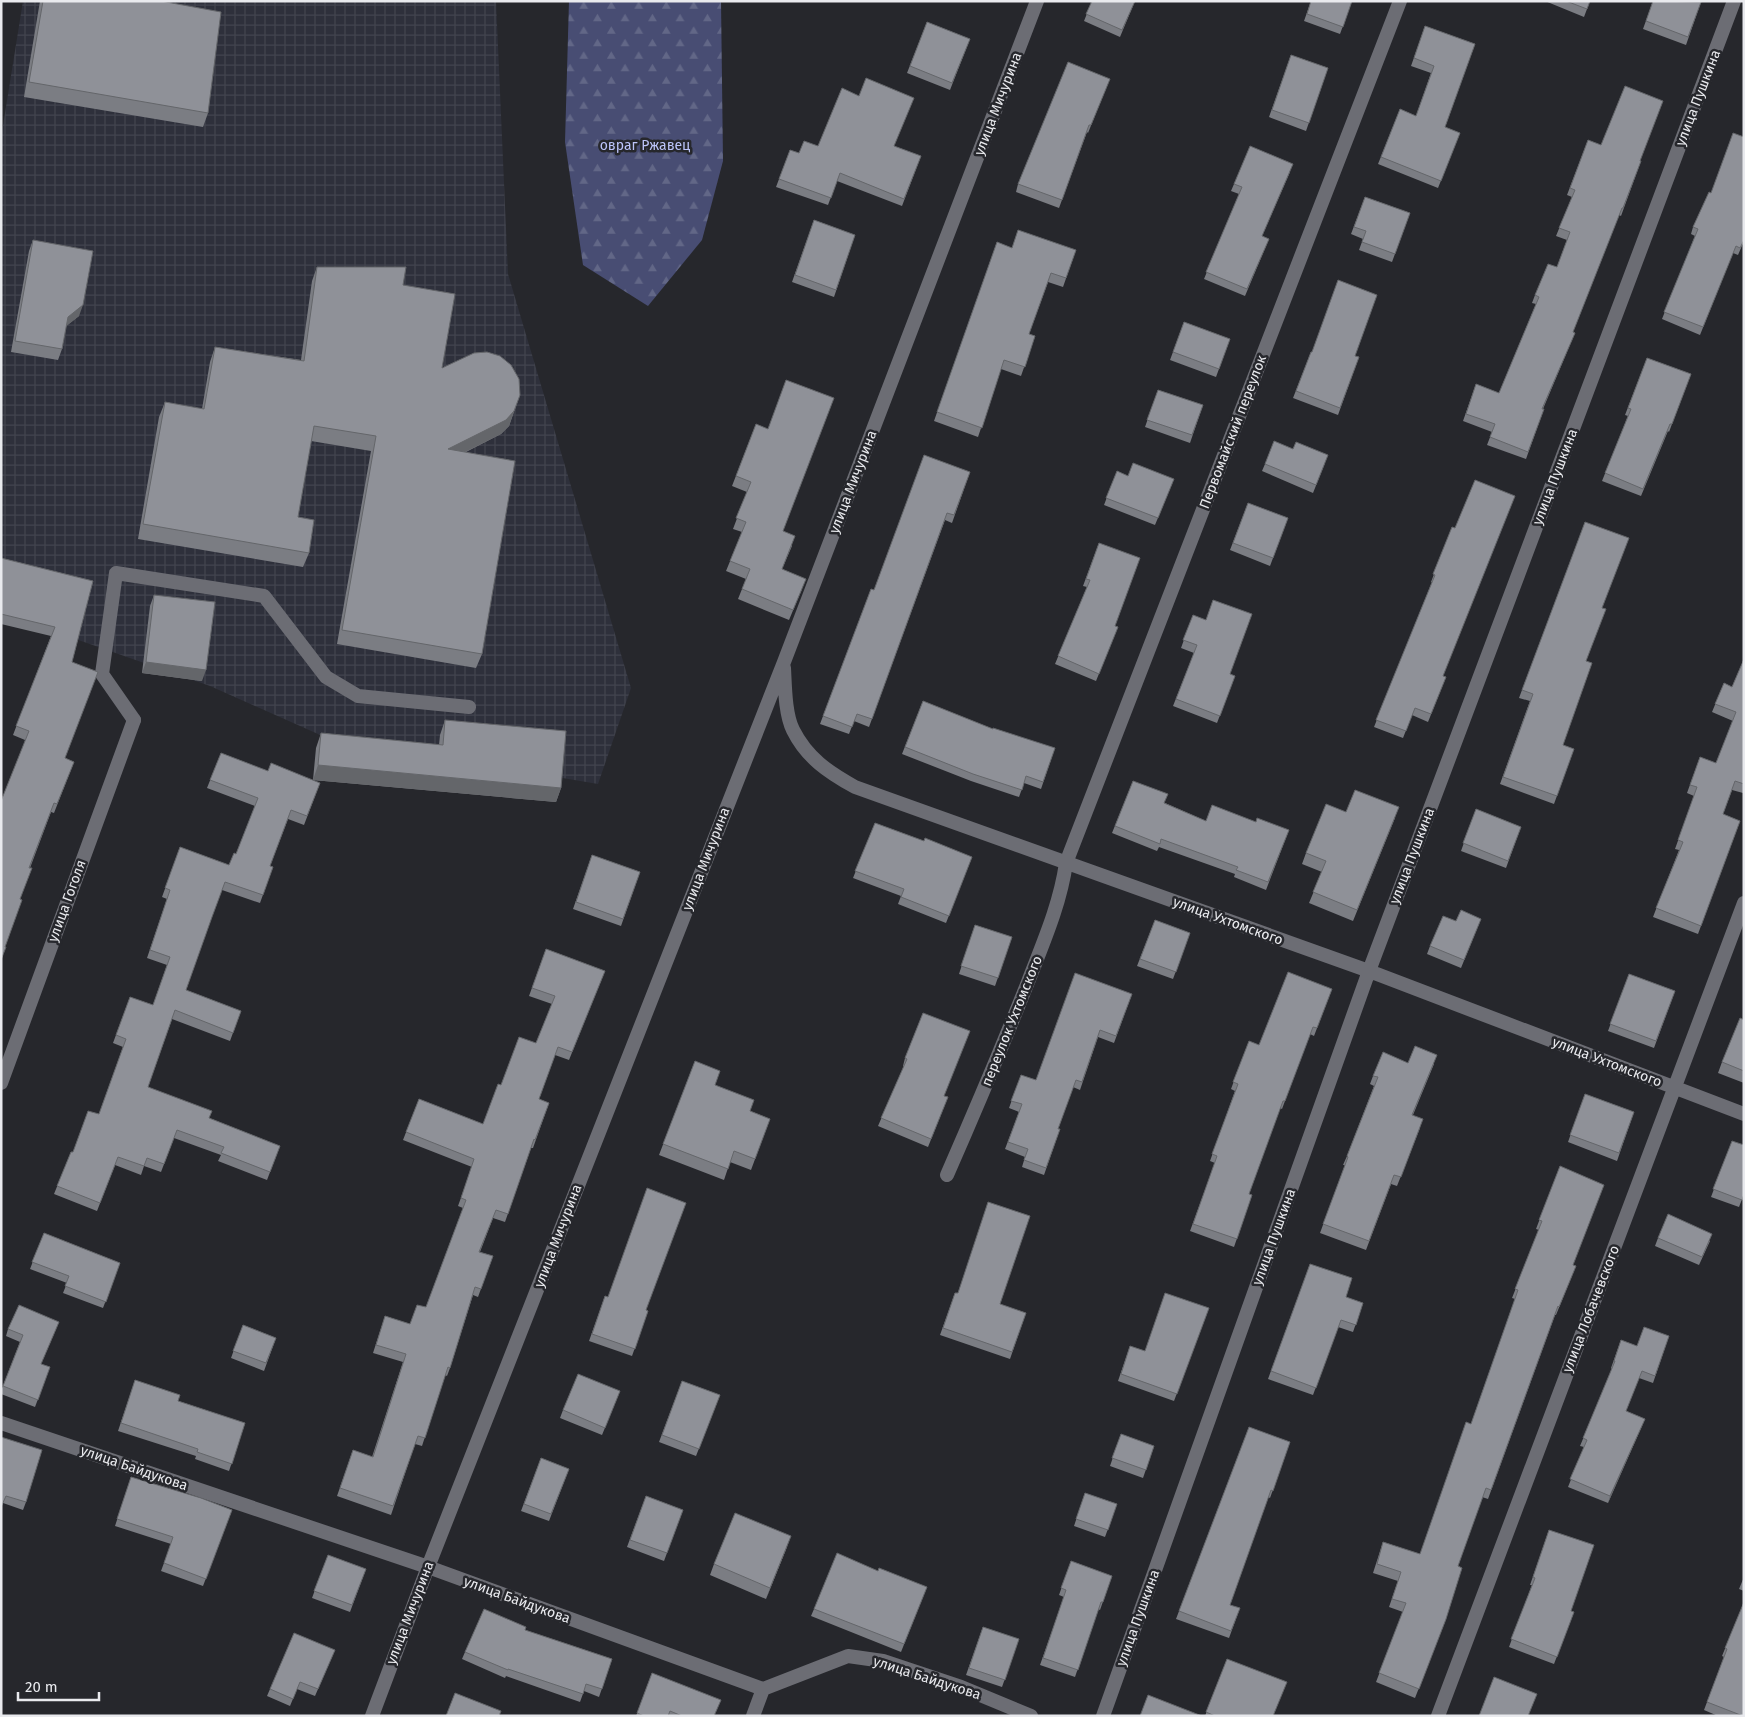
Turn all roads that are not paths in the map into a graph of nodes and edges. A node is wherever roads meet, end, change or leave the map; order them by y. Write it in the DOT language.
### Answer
graph roads {
  1 [pos="1037,1"];
  2 [pos="1400,1"];
  3 [pos="1734,1"];
  4 [pos="784,662"];
  5 [pos="469,707"];
  6 [pos="1066,863"];
  7 [pos="1744,903"];
  8 [pos="1369,971"];
  9 [pos="1,1083"];
  10 [pos="1674,1088"];
  11 [pos="1744,1114"];
  12 [pos="947,1176"];
  13 [pos="1,1423"];
  14 [pos="428,1567"];
  15 [pos="763,1689"];
  16 [pos="372,1716"];
  17 [pos="753,1716"];
  18 [pos="1031,1716"];
  19 [pos="1103,1716"];
  20 [pos="1438,1716"];
  1 -- 4 [label="street, улица Мичурина"];
  2 -- 6 [label="street, Первомайский переулок"];
  3 -- 8 [label="street, улица Пушкина"];
  4 -- 6 [label="street, улица Ухтомского"];
  4 -- 14 [label="street, улица Мичурина"];
  5 -- 9 [label="street, улица Гоголя"];
  6 -- 8 [label="street, улица Ухтомского"];
  6 -- 12 [label="street, переулок Ухтомского"];
  7 -- 10 [label="street, улица Лобачевского"];
  8 -- 10 [label="street, улица Ухтомского"];
  8 -- 19 [label="street, улица Пушкина"];
  10 -- 11 [label="street, улица Ухтомского"];
  10 -- 20 [label="street, улица Лобачевского"];
  13 -- 14 [label="street, улица Байдукова"];
  14 -- 15 [label="street, улица Байдукова"];
  14 -- 16 [label="street, улица Мичурина"];
  15 -- 17 [label="street"];
  15 -- 18 [label="street, улица Байдукова"];
}
